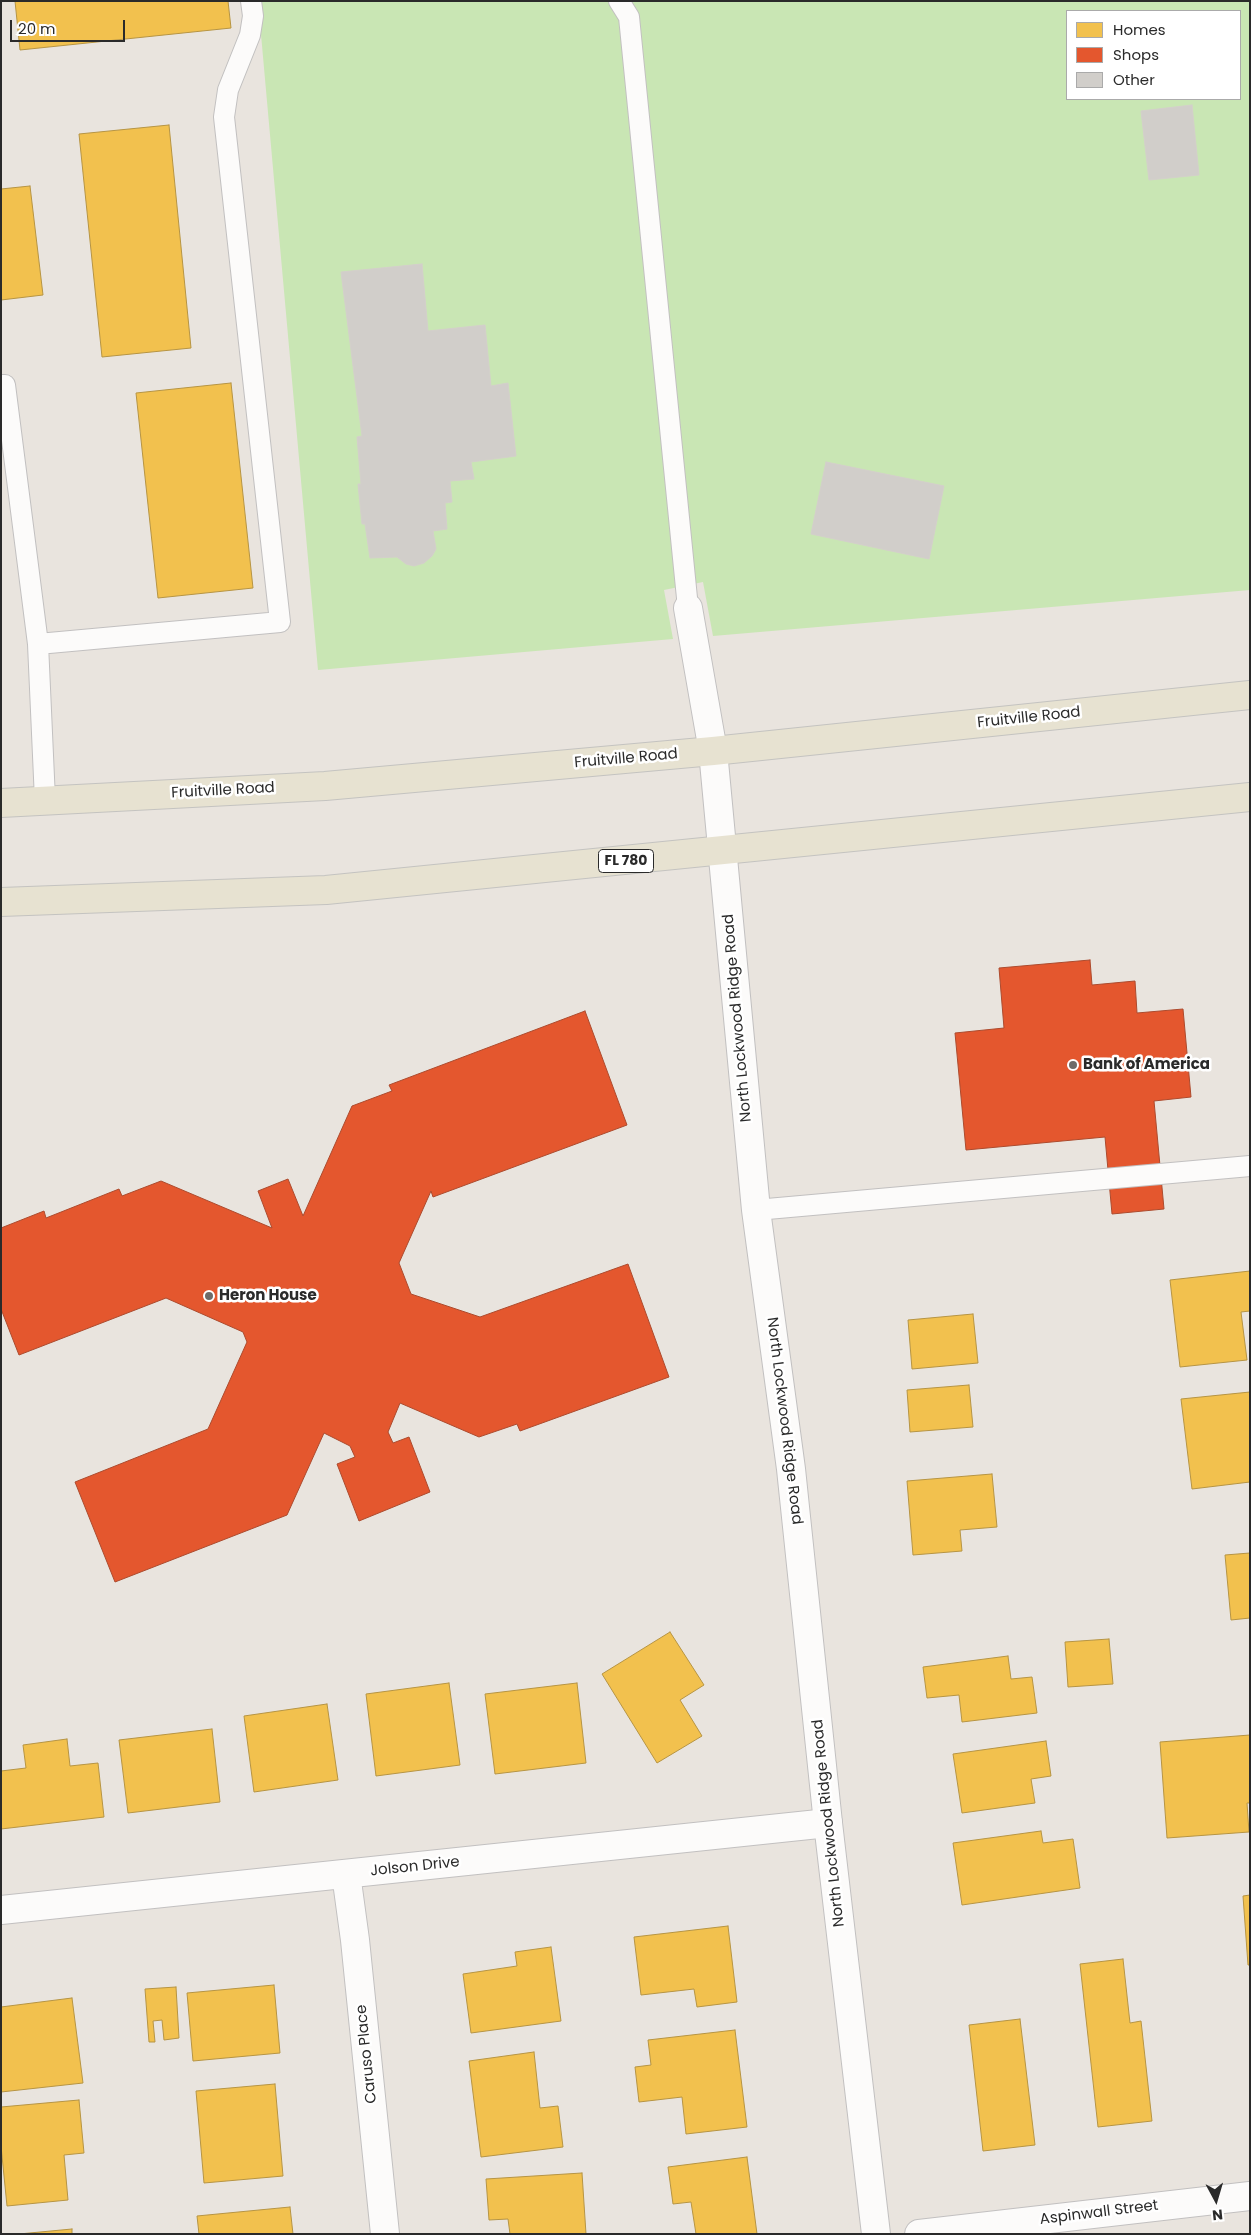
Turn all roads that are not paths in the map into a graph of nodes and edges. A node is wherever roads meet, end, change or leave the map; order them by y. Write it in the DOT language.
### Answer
graph roads {
  1 [pos="251,1"];
  2 [pos="619,1"];
  3 [pos="3,385"];
  4 [pos="688,608"];
  5 [pos="38,644"];
  6 [pos="1250,695"];
  7 [pos="713,751"];
  8 [pos="1250,798"];
  9 [pos="45,800"];
  10 [pos="1,802"];
  11 [pos="721,851"];
  12 [pos="1,902"];
  13 [pos="1250,1166"];
  14 [pos="756,1210"];
  15 [pos="828,1823"];
  16 [pos="346,1874"];
  17 [pos="1,1910"];
  18 [pos="1250,2196"];
  19 [pos="385,2234"];
  20 [pos="876,2234"];
  21 [pos="919,2234"];
  1 -- 5 [label="lane"];
  2 -- 4 [label="lane"];
  3 -- 5 [label="lane"];
  4 -- 7 [label="street, North Lockwood Ridge Road"];
  5 -- 9 [label="lane"];
  6 -- 7 [label="main road, Fruitville Road"];
  7 -- 9 [label="main road, Fruitville Road"];
  7 -- 11 [label="street, North Lockwood Ridge Road"];
  8 -- 11 [label="main road, FL 780"];
  9 -- 10 [label="main road, Fruitville Road"];
  11 -- 12 [label="main road, FL 780"];
  11 -- 14 [label="street, North Lockwood Ridge Road"];
  13 -- 14 [label="lane"];
  14 -- 15 [label="street, North Lockwood Ridge Road"];
  15 -- 16 [label="street, Jolson Drive"];
  15 -- 20 [label="street, North Lockwood Ridge Road"];
  16 -- 17 [label="street, Jolson Drive"];
  16 -- 19 [label="street, Caruso Place"];
  18 -- 21 [label="street, Aspinwall Street"];
}
